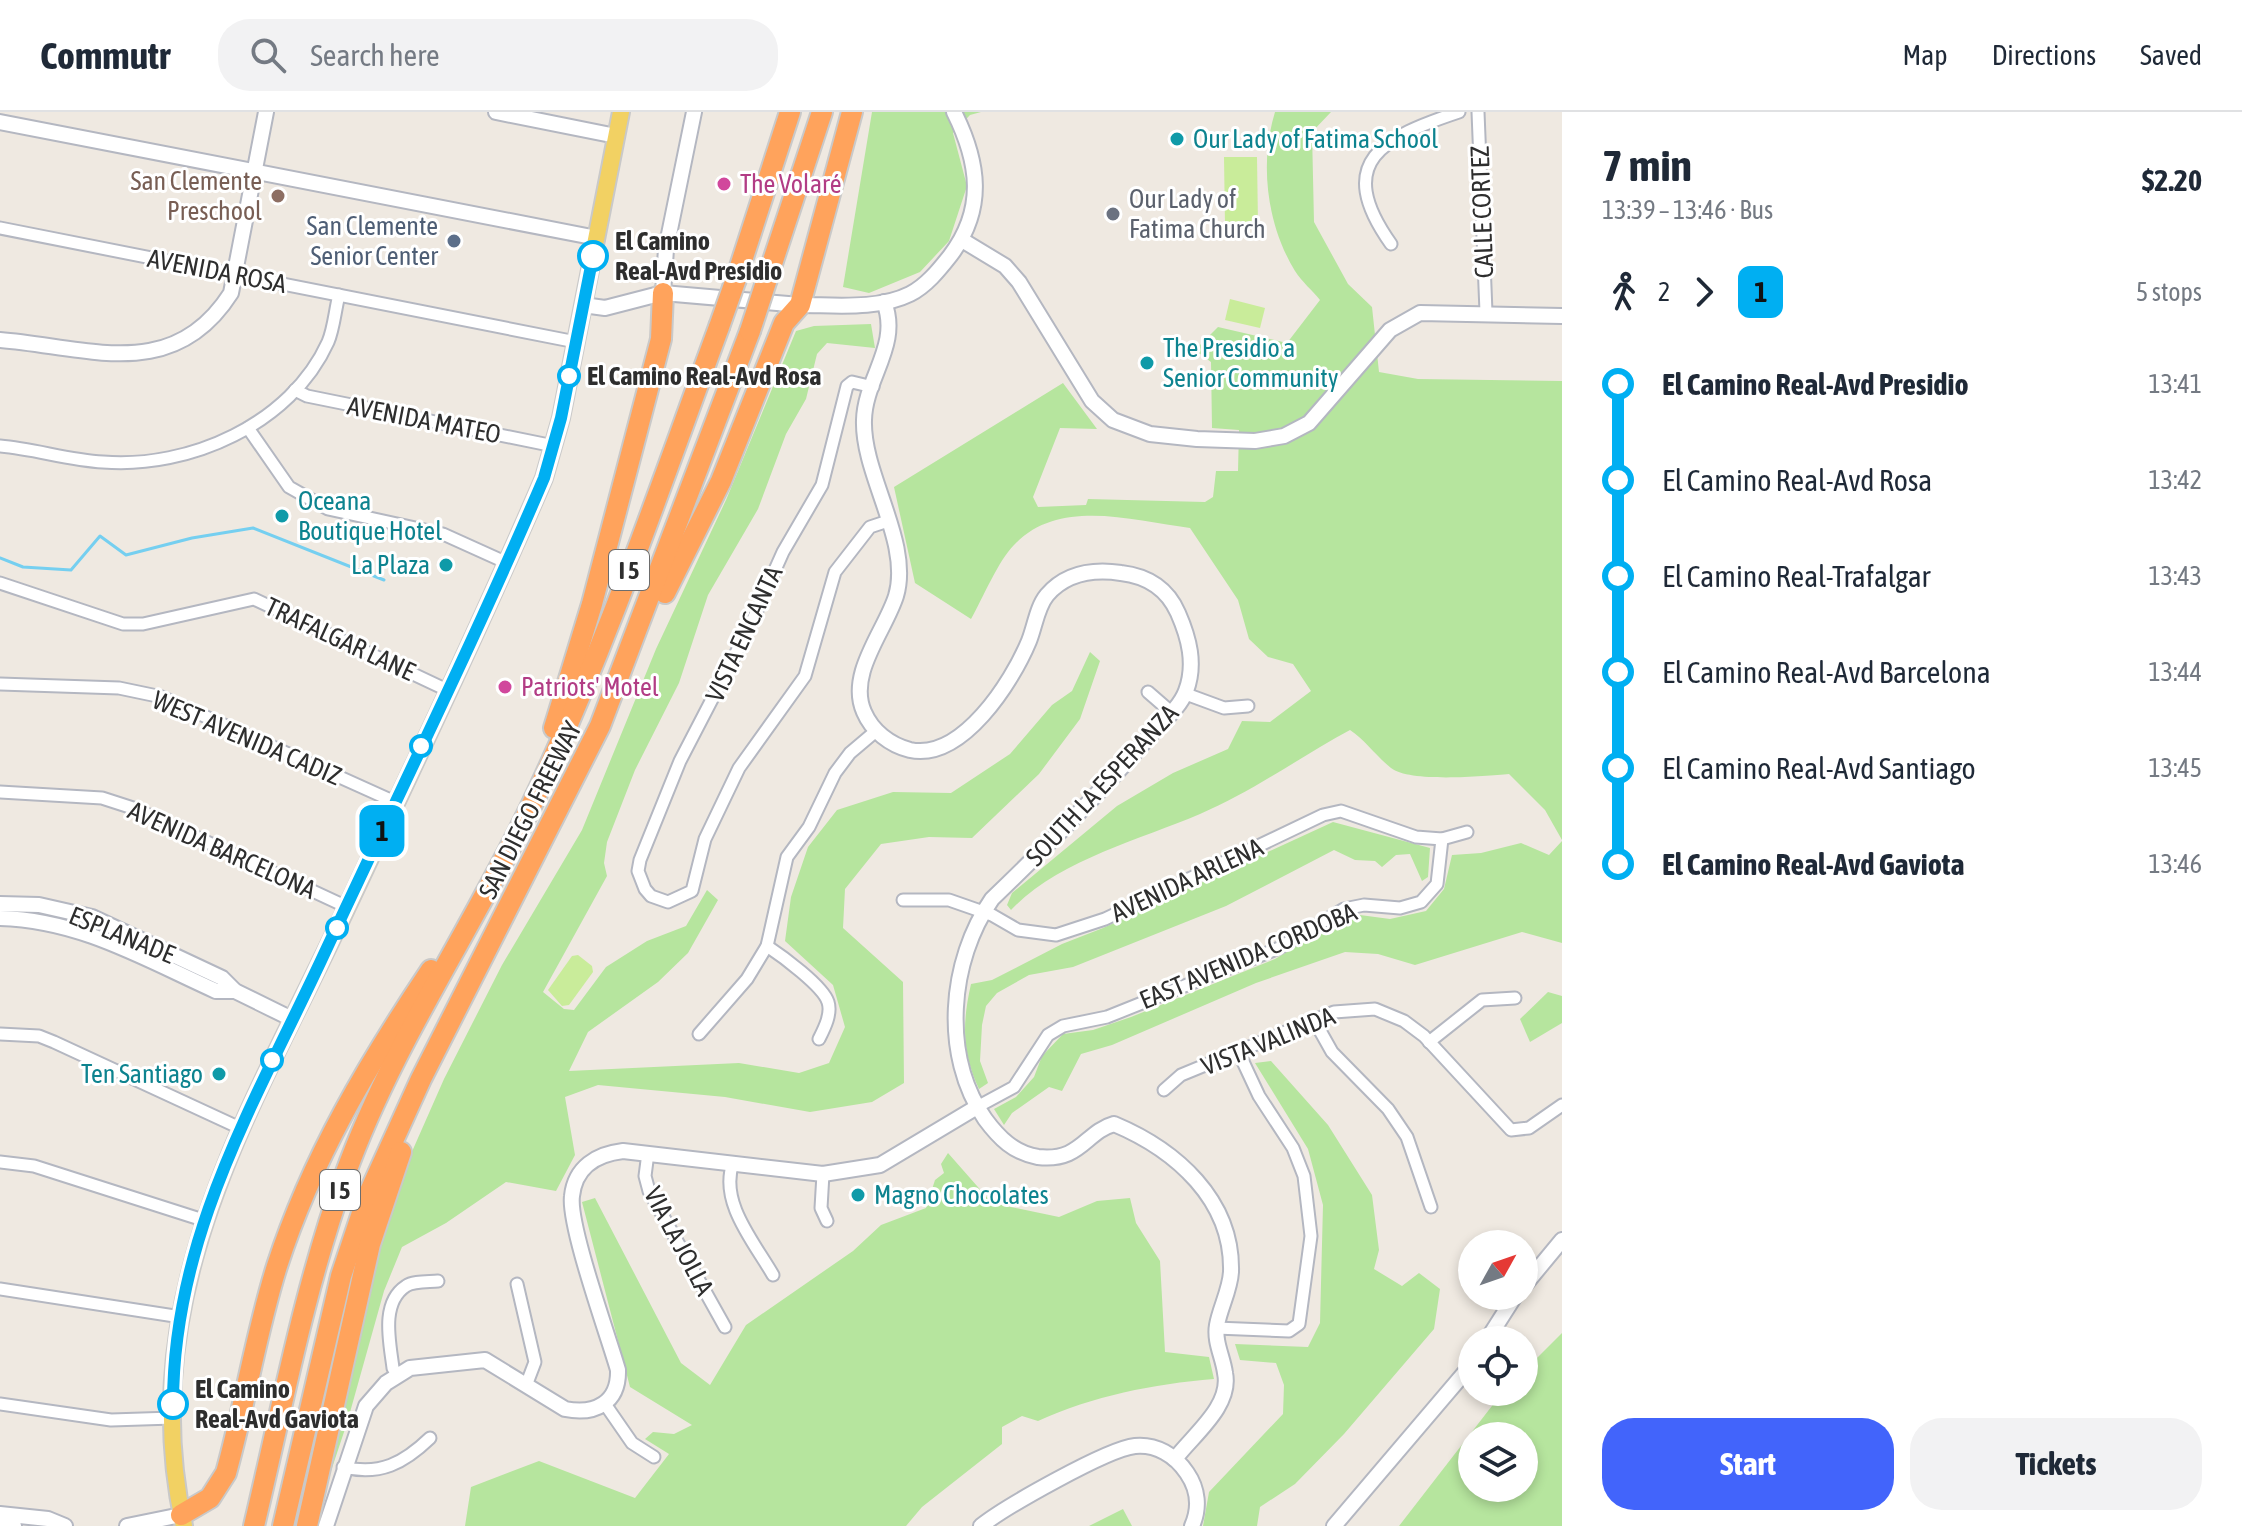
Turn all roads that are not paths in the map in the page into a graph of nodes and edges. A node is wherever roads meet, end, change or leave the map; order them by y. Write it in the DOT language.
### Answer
graph roads {
  1 [pos="266,112"];
  2 [pos="496,112"];
  3 [pos="621,112"];
  4 [pos="694,112"];
  5 [pos="790,112"];
  6 [pos="822,112"];
  7 [pos="852,112"];
  8 [pos="954,112"];
  9 [pos="1459,112"];
  10 [pos="1478,112"];
  11 [pos="0,122"];
  12 [pos="616,136"];
  13 [pos="255,171"];
  14 [pos="0,228"];
  15 [pos="597,238"];
  16 [pos="962,240"];
  17 [pos="1391,244"];
  18 [pos="234,274"];
  19 [pos="663,293"];
  20 [pos="339,295"];
  21 [pos="884,302"];
  22 [pos="583,305"];
  23 [pos="800,305"];
  24 [pos="1486,312"];
  25 [pos="1562,316"];
  26 [pos="0,340"];
  27 [pos="576,342"];
  28 [pos="873,387"];
  29 [pos="295,390"];
  30 [pos="248,428"];
  31 [pos="0,446"];
  32 [pos="554,446"];
  33 [pos="888,521"];
  34 [pos="505,562"];
  35 [pos="0,583"];
  36 [pos="621,678"];
  37 [pos="0,684"];
  38 [pos="447,690"];
  39 [pos="1148,692"];
  40 [pos="1186,694"];
  41 [pos="1248,706"];
  42 [pos="1171,712"];
  43 [pos="876,731"];
  44 [pos="0,792"];
  45 [pos="395,802"];
  46 [pos="530,808"];
  47 [pos="1467,832"];
  48 [pos="1442,839"];
  49 [pos="491,878"];
  50 [pos="903,900"];
  51 [pos="0,904"];
  52 [pos="347,907"];
  53 [pos="38,912"];
  54 [pos="983,912"];
  55 [pos="0,918"];
  56 [pos="767,946"];
  57 [pos="1515,998"];
  58 [pos="292,1019"];
  59 [pos="1314,1020"];
  60 [pos="0,1034"];
  61 [pos="699,1034"];
  62 [pos="819,1039"];
  63 [pos="1429,1042"];
  64 [pos="1238,1051"];
  65 [pos="421,1079"];
  66 [pos="1164,1090"];
  67 [pos="1562,1105"];
  68 [pos="977,1107"];
  69 [pos="240,1128"];
  70 [pos="648,1153"];
  71 [pos="0,1162"];
  72 [pos="733,1163"];
  73 [pos="823,1174"];
  74 [pos="1431,1207"];
  75 [pos="203,1220"];
  76 [pos="827,1221"];
  77 [pos="1562,1240"];
  78 [pos="1538,1269"];
  79 [pos="773,1275"];
  80 [pos="438,1281"];
  81 [pos="517,1284"];
  82 [pos="0,1289"];
  83 [pos="181,1317"];
  84 [pos="725,1327"];
  85 [pos="1216,1328"];
  86 [pos="397,1375"];
  87 [pos="1458,1380"];
  88 [pos="527,1383"];
  89 [pos="0,1404"];
  90 [pos="605,1404"];
  91 [pos="173,1418"];
  92 [pos="430,1438"];
  93 [pos="654,1457"];
  94 [pos="1175,1459"];
  95 [pos="343,1467"];
  96 [pos="0,1514"];
  97 [pos="182,1520"];
  98 [pos="0,1524"];
  99 [pos="14,1526"];
  100 [pos="65,1526"];
  101 [pos="127,1526"];
  102 [pos="254,1526"];
  103 [pos="283,1526"];
  104 [pos="307,1526"];
  105 [pos="326,1526"];
  106 [pos="981,1526"];
  107 [pos="1192,1526"];
  108 [pos="1334,1526"];
  1 -- 13 [label="street"];
  2 -- 12 [label="street"];
  3 -- 12 [label="main road"];
  4 -- 19 [label="street"];
  5 -- 46 [label="highway, SAN DIEGO FREEWAY / I 5, bridge"];
  6 -- 36 [label="highway, SAN DIEGO FREEWAY / I 5, bridge"];
  7 -- 23 [label="highway"];
  8 -- 16 [label="street"];
  9 -- 17 [label="street"];
  10 -- 24 [label="street, CALLE CORTEZ"];
  11 -- 13 [label="street"];
  12 -- 15 [label="main road"];
  13 -- 15 [label="street"];
  13 -- 18 [label="street"];
  14 -- 18 [label="street, AVENIDA ROSA"];
  15 -- 22 [label="main road"];
  16 -- 21 [label="street"];
  16 -- 24 [label="street"];
  18 -- 20 [label="street, AVENIDA ROSA"];
  18 -- 26 [label="street"];
  19 -- 22 [label="street"];
  19 -- 23 [label="street"];
  19 -- 46 [label="highway"];
  20 -- 27 [label="street, AVENIDA ROSA"];
  20 -- 29 [label="street"];
  21 -- 23 [label="street"];
  21 -- 28 [label="street"];
  22 -- 27 [label="main road"];
  23 -- 36 [label="highway"];
  24 -- 25 [label="street"];
  27 -- 32 [label="main road"];
  28 -- 33 [label="street"];
  28 -- 33 [label="street, VISTA ENCANTA"];
  29 -- 30 [label="street"];
  29 -- 32 [label="street, AVENIDA MATEO"];
  30 -- 31 [label="street"];
  30 -- 34 [label="street"];
  32 -- 34 [label="main road"];
  33 -- 43 [label="street"];
  34 -- 38 [label="main road"];
  35 -- 38 [label="street, TRAFALGAR LANE"];
  36 -- 65 [label="highway, SAN DIEGO FREEWAY / I 5"];
  37 -- 45 [label="street, WEST AVENIDA CADIZ"];
  38 -- 45 [label="main road"];
  39 -- 42 [label="street"];
  40 -- 41 [label="street"];
  40 -- 42 [label="street, SOUTH LA ESPERANZA"];
  40 -- 43 [label="street, SOUTH LA ESPERANZA"];
  42 -- 54 [label="street, SOUTH LA ESPERANZA"];
  43 -- 56 [label="street"];
  44 -- 52 [label="street, AVENIDA BARCELONA"];
  45 -- 52 [label="main road"];
  46 -- 49 [label="highway, SAN DIEGO FREEWAY / I 5"];
  47 -- 48 [label="street, AVENIDA ARLENA"];
  48 -- 54 [label="street, AVENIDA ARLENA"];
  48 -- 68 [label="street, EAST AVENIDA CORDOBA"];
  49 -- 97 [label="highway"];
  49 -- 102 [label="highway, SAN DIEGO FREEWAY / I 5"];
  50 -- 54 [label="street, AVENIDA ARLENA"];
  51 -- 53 [label="street, ESPLANADE"];
  52 -- 58 [label="main road"];
  53 -- 55 [label="street, ESPLANADE"];
  53 -- 58 [label="street, ESPLANADE"];
  54 -- 68 [label="street, SOUTH LA ESPERANZA"];
  56 -- 61 [label="street"];
  56 -- 62 [label="street"];
  57 -- 63 [label="street"];
  58 -- 69 [label="main road"];
  59 -- 63 [label="street, VISTA VALINDA"];
  59 -- 64 [label="street, VISTA VALINDA"];
  59 -- 74 [label="street"];
  60 -- 69 [label="street"];
  63 -- 67 [label="street, VISTA VALINDA"];
  64 -- 66 [label="street, VISTA VALINDA"];
  64 -- 85 [label="street"];
  65 -- 103 [label="highway, SAN DIEGO FREEWAY / I 5"];
  65 -- 104 [label="highway"];
  68 -- 73 [label="street, EAST AVENIDA CORDOBA"];
  68 -- 85 [label="street, SOUTH LA ESPERANZA"];
  69 -- 75 [label="main road"];
  70 -- 72 [label="street, EAST AVENIDA CORDOBA"];
  70 -- 84 [label="street, VIA LA JOLLA"];
  70 -- 90 [label="street, EAST AVENIDA CORDOBA"];
  71 -- 75 [label="street"];
  72 -- 73 [label="street, EAST AVENIDA CORDOBA"];
  72 -- 79 [label="street"];
  73 -- 76 [label="street"];
  75 -- 83 [label="main road"];
  77 -- 78 [label="street"];
  80 -- 86 [label="street"];
  81 -- 88 [label="street"];
  82 -- 83 [label="street"];
  83 -- 91 [label="main road"];
  85 -- 94 [label="street"];
  86 -- 88 [label="street"];
  86 -- 95 [label="street"];
  87 -- 108 [label="street"];
  88 -- 90 [label="street"];
  89 -- 91 [label="street"];
  90 -- 93 [label="street"];
  91 -- 97 [label="main road"];
  92 -- 95 [label="street"];
  94 -- 106 [label="street"];
  94 -- 107 [label="street"];
  95 -- 105 [label="street"];
  96 -- 100 [label="street"];
  97 -- 101 [label="street"];
  98 -- 99 [label="street"];
}
